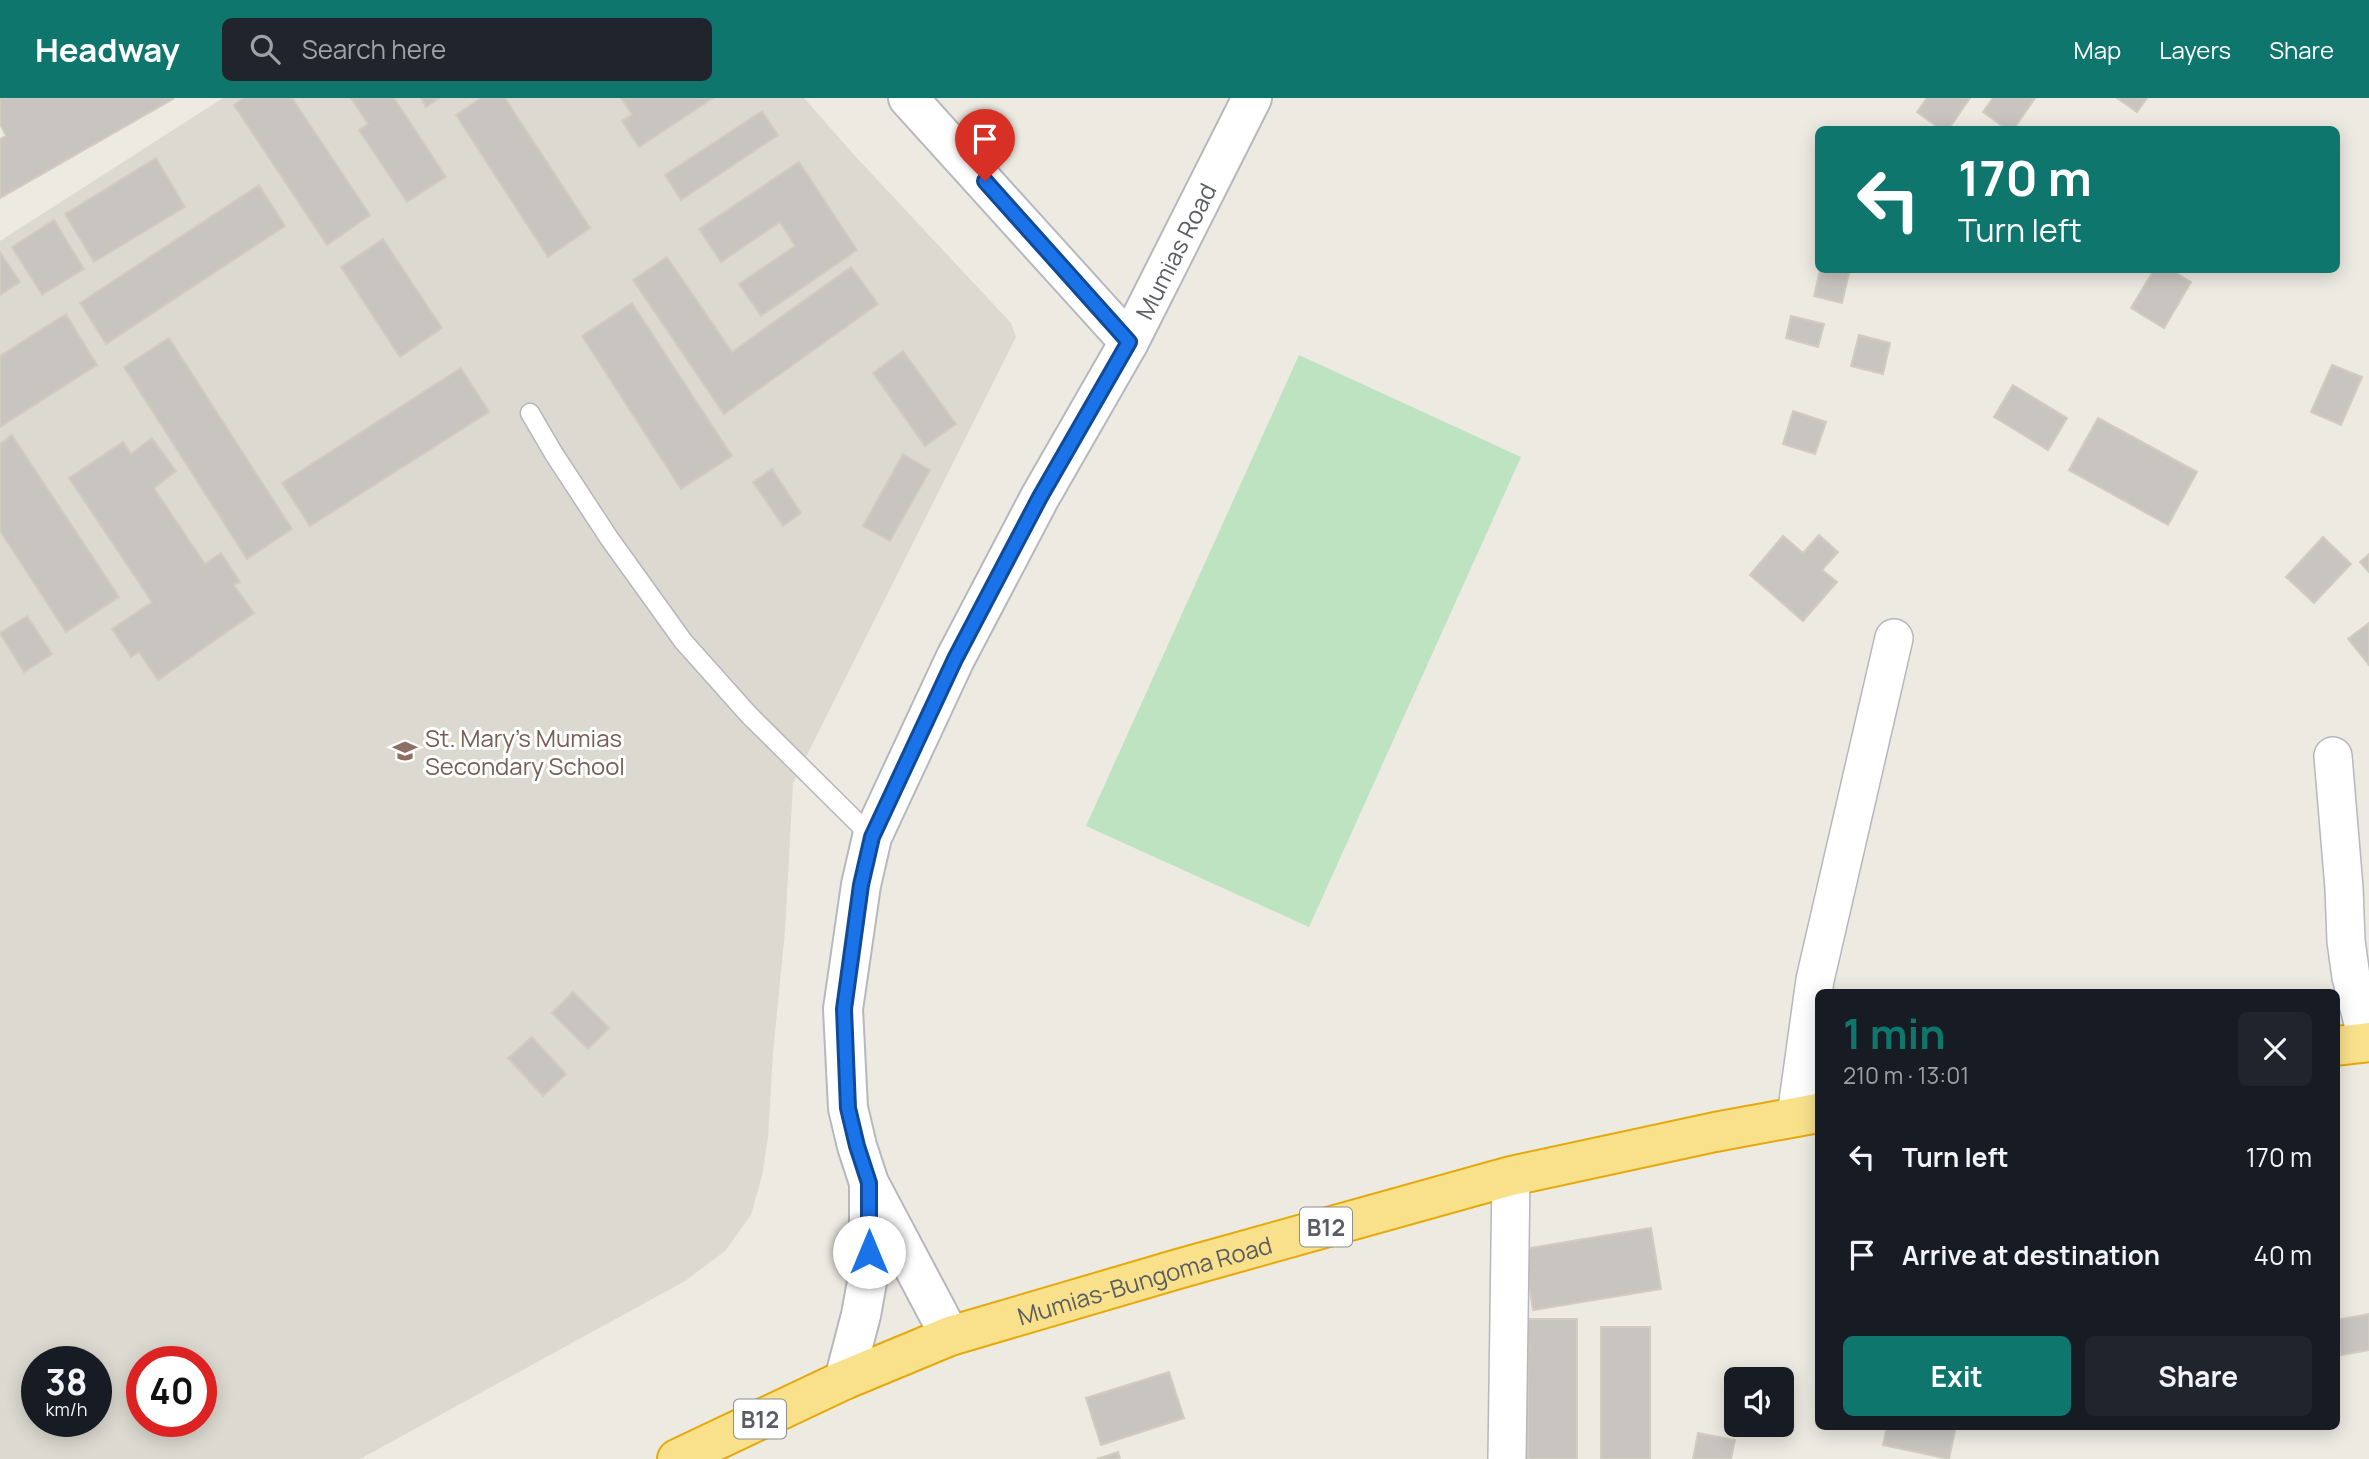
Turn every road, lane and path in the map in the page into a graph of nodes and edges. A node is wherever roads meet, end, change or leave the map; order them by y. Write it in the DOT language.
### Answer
graph roads {
  1 [pos="908,98"];
  2 [pos="1251,98"];
  3 [pos="1129,342"];
  4 [pos="530,414"];
  5 [pos="1894,638"];
  6 [pos="2333,756"];
  7 [pos="872,837"];
  8 [pos="2358,1043"];
  9 [pos="1807,1115"];
  10 [pos="1511,1176"];
  11 [pos="869,1183"];
  12 [pos="950,1336"];
  13 [pos="844,1380"];
  14 [pos="677,1459"];
  15 [pos="1507,1459"];
  1 -- 3 [label="street"];
  2 -- 3 [label="street, Mumias Road"];
  3 -- 7 [label="street, Mumias Road"];
  4 -- 7 [label="lane"];
  5 -- 9 [label="street"];
  6 -- 8 [label="street"];
  7 -- 11 [label="street, Mumias Road"];
  9 -- 10 [label="highway, Mumias-Bungoma Road / B12"];
  10 -- 12 [label="highway, Mumias-Bungoma Road / B12"];
  10 -- 15 [label="street"];
  11 -- 12 [label="street, Mumias Road"];
  11 -- 13 [label="street, Mumias Road"];
  12 -- 13 [label="highway, Mumias-Bungoma Road / B12"];
  13 -- 14 [label="highway, B12"];
}
